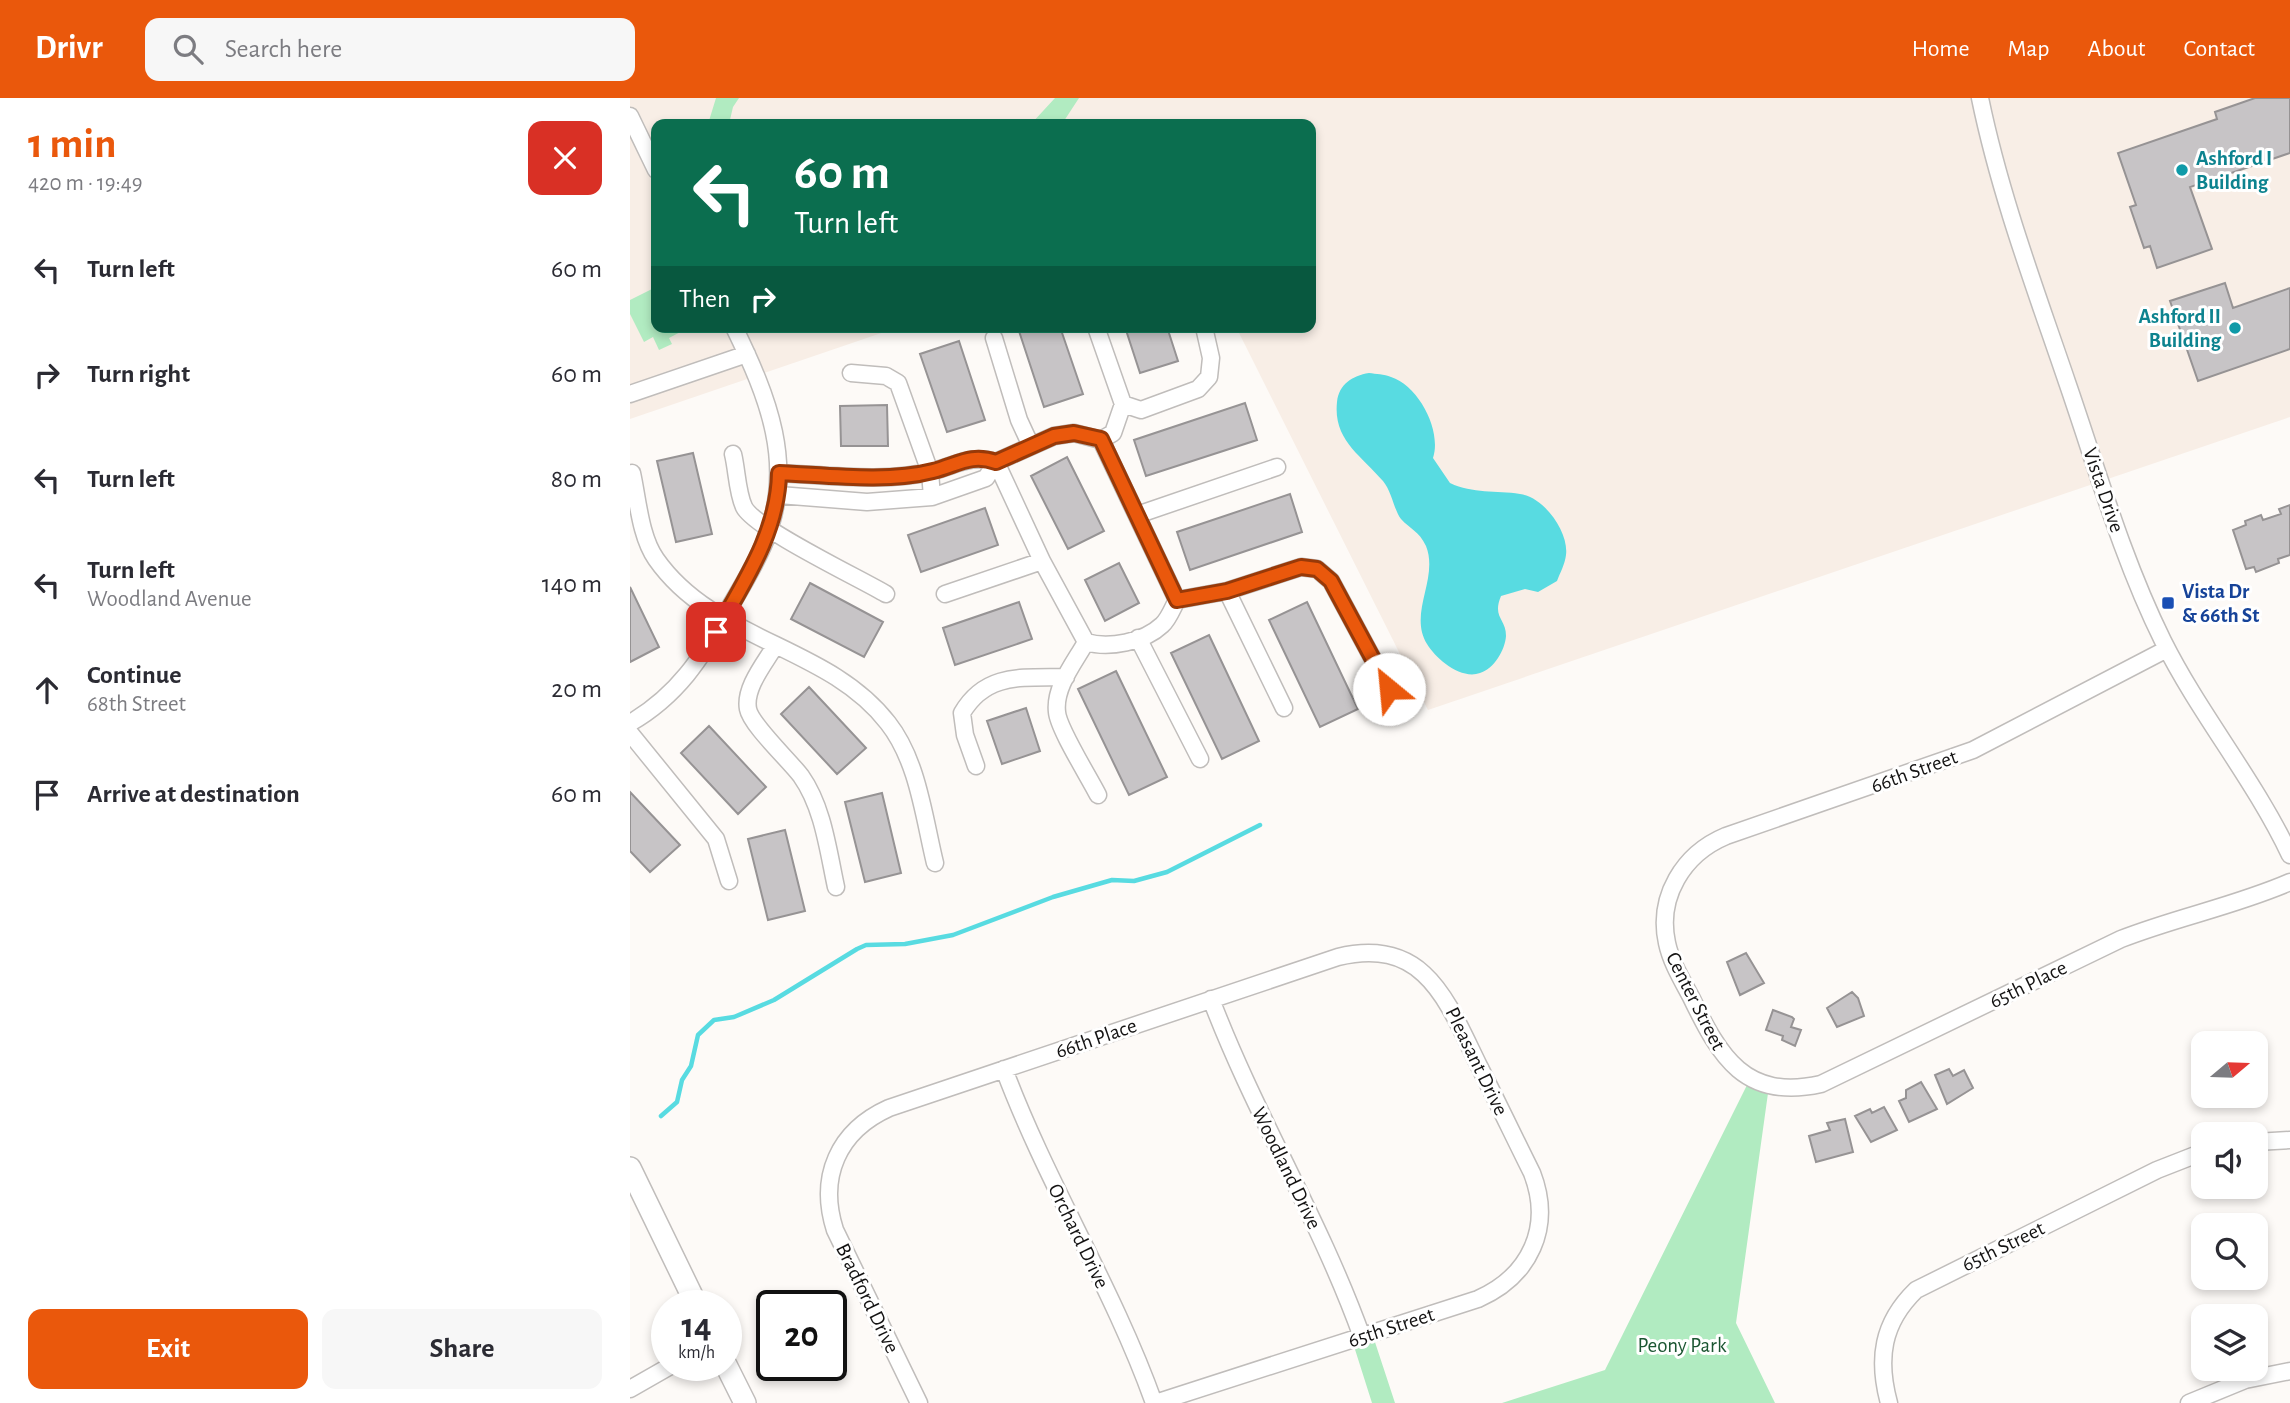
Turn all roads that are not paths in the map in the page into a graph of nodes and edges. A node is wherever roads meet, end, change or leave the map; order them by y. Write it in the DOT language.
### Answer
graph roads {
  1 [pos="1980,98"];
  2 [pos="630,116"];
  3 [pos="651,160"];
  4 [pos="737,333"];
  5 [pos="1098,333"];
  6 [pos="1205,333"];
  7 [pos="994,338"];
  8 [pos="747,354"];
  9 [pos="851,373"];
  10 [pos="630,394"];
  11 [pos="1123,404"];
  12 [pos="1101,439"];
  13 [pos="1031,446"];
  14 [pos="733,454"];
  15 [pos="996,462"];
  16 [pos="1277,467"];
  17 [pos="930,472"];
  18 [pos="632,473"];
  19 [pos="779,473"];
  20 [pos="779,495"];
  21 [pos="932,497"];
  22 [pos="1137,515"];
  23 [pos="771,523"];
  24 [pos="1042,561"];
  25 [pos="1227,591"];
  26 [pos="886,594"];
  27 [pos="946,594"];
  28 [pos="1177,600"];
  29 [pos="724,619"];
  30 [pos="1138,638"];
  31 [pos="1086,642"];
  32 [pos="775,646"];
  33 [pos="2167,649"];
  34 [pos="1066,677"];
  35 [pos="1389,689"];
  36 [pos="1284,708"];
  37 [pos="630,723"];
  38 [pos="630,733"];
  39 [pos="1200,760"];
  40 [pos="976,766"];
  41 [pos="1098,795"];
  42 [pos="2290,855"];
  43 [pos="935,863"];
  44 [pos="729,881"];
  45 [pos="2290,882"];
  46 [pos="836,887"];
  47 [pos="1670,892"];
  48 [pos="1406,962"];
  49 [pos="1212,999"];
  50 [pos="1004,1069"];
  51 [pos="1769,1086"];
  52 [pos="2290,1139"];
  53 [pos="2268,1141"];
  54 [pos="2191,1157"];
  55 [pos="630,1168"];
  56 [pos="1532,1173"];
  57 [pos="828,1189"];
  58 [pos="689,1290"];
  59 [pos="1362,1337"];
  60 [pos="2290,1371"];
  61 [pos="651,1377"];
  62 [pos="734,1381"];
  63 [pos="630,1389"];
  64 [pos="744,1403"];
  65 [pos="919,1403"];
  66 [pos="1155,1403"];
  67 [pos="1889,1403"];
  68 [pos="2189,1403"];
  1 -- 33 [label="street, Vista Drive"];
  2 -- 3 [label="street"];
  4 -- 8 [label="street"];
  5 -- 11 [label="street"];
  6 -- 11 [label="street"];
  7 -- 13 [label="street"];
  8 -- 10 [label="street"];
  8 -- 19 [label="street"];
  9 -- 17 [label="street"];
  11 -- 12 [label="street"];
  12 -- 13 [label="street"];
  12 -- 22 [label="street"];
  13 -- 15 [label="street"];
  14 -- 23 [label="street"];
  15 -- 17 [label="street"];
  15 -- 21 [label="street"];
  15 -- 24 [label="street"];
  16 -- 22 [label="street"];
  17 -- 19 [label="street"];
  17 -- 21 [label="street"];
  18 -- 29 [label="street"];
  19 -- 20 [label="street"];
  20 -- 21 [label="street"];
  20 -- 23 [label="street"];
  22 -- 28 [label="street"];
  23 -- 26 [label="street"];
  23 -- 29 [label="street"];
  24 -- 27 [label="street"];
  24 -- 31 [label="street"];
  25 -- 28 [label="street"];
  25 -- 35 [label="street"];
  25 -- 36 [label="street"];
  28 -- 30 [label="street"];
  29 -- 32 [label="street"];
  29 -- 37 [label="street"];
  30 -- 31 [label="street"];
  30 -- 39 [label="street"];
  31 -- 34 [label="street"];
  32 -- 43 [label="street"];
  32 -- 46 [label="street"];
  33 -- 42 [label="street, Vista Drive"];
  33 -- 47 [label="street, 66th Street"];
  34 -- 40 [label="street"];
  34 -- 41 [label="street"];
  38 -- 44 [label="street"];
  45 -- 51 [label="street, 65th Place"];
  47 -- 51 [label="street, Center Street"];
  48 -- 49 [label="street, 66th Place"];
  48 -- 56 [label="street, Pleasant Drive"];
  49 -- 50 [label="street, 66th Place"];
  49 -- 59 [label="street, Woodland Drive"];
  50 -- 57 [label="street, 66th Place"];
  50 -- 66 [label="street, Orchard Drive"];
  52 -- 53 [label="street"];
  54 -- 67 [label="street, 65th Street"];
  55 -- 58 [label="main road"];
  56 -- 59 [label="street, 65th Street"];
  57 -- 65 [label="street, Bradford Drive"];
  59 -- 66 [label="street, 65th Street"];
  60 -- 68 [label="street"];
  61 -- 63 [label="street"];
  62 -- 64 [label="main road"];
}
